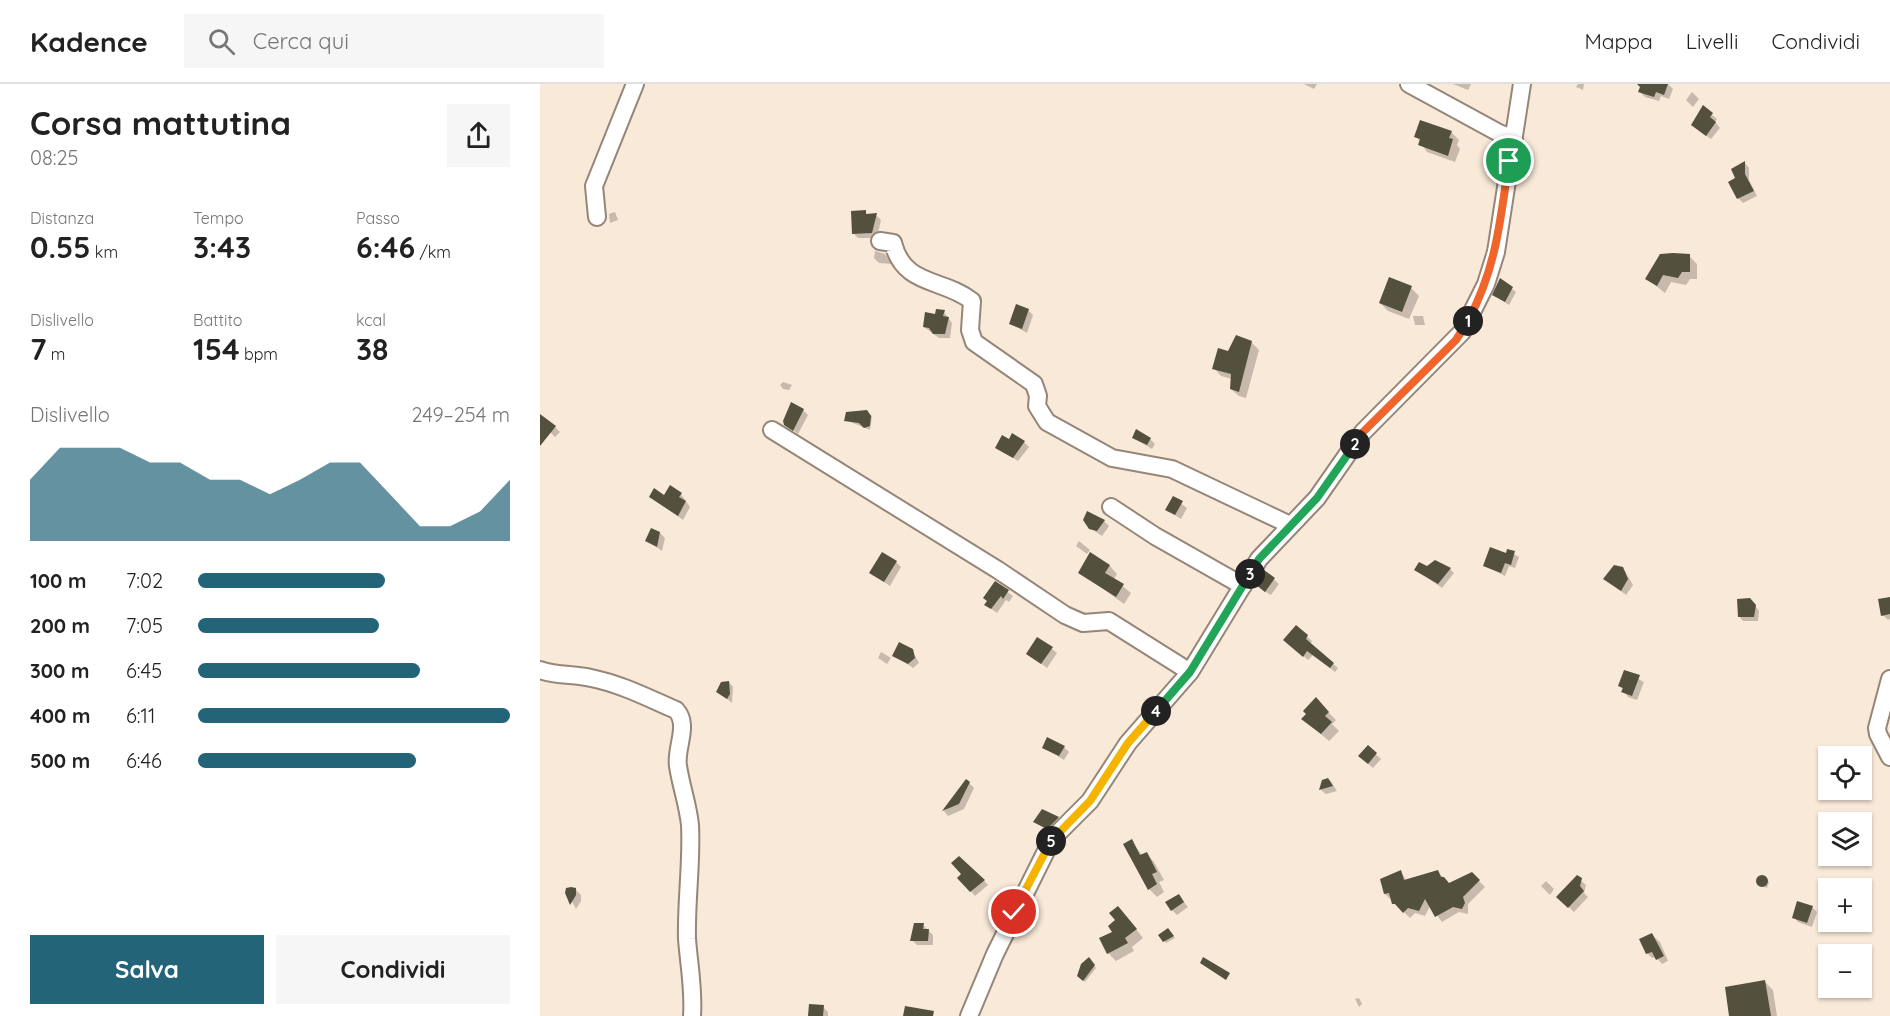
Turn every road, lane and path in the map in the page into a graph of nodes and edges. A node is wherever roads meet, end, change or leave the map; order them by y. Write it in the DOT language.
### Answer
graph roads {
  1 [pos="635,84"];
  2 [pos="1409,84"];
  3 [pos="1522,84"];
  4 [pos="1514,139"];
  5 [pos="597,218"];
  6 [pos="880,240"];
  7 [pos="772,430"];
  8 [pos="1111,507"];
  9 [pos="1290,525"];
  10 [pos="1243,586"];
  11 [pos="540,670"];
  12 [pos="1190,672"];
  13 [pos="1890,679"];
  14 [pos="1890,757"];
  15 [pos="692,1016"];
  16 [pos="969,1016"];
  1 -- 5 [label="street"];
  2 -- 4 [label="street"];
  3 -- 4 [label="street"];
  4 -- 9 [label="street"];
  6 -- 9 [label="street"];
  7 -- 12 [label="street"];
  8 -- 10 [label="street"];
  9 -- 10 [label="street"];
  10 -- 12 [label="street"];
  11 -- 15 [label="street"];
  12 -- 16 [label="street"];
  13 -- 14 [label="street"];
}
